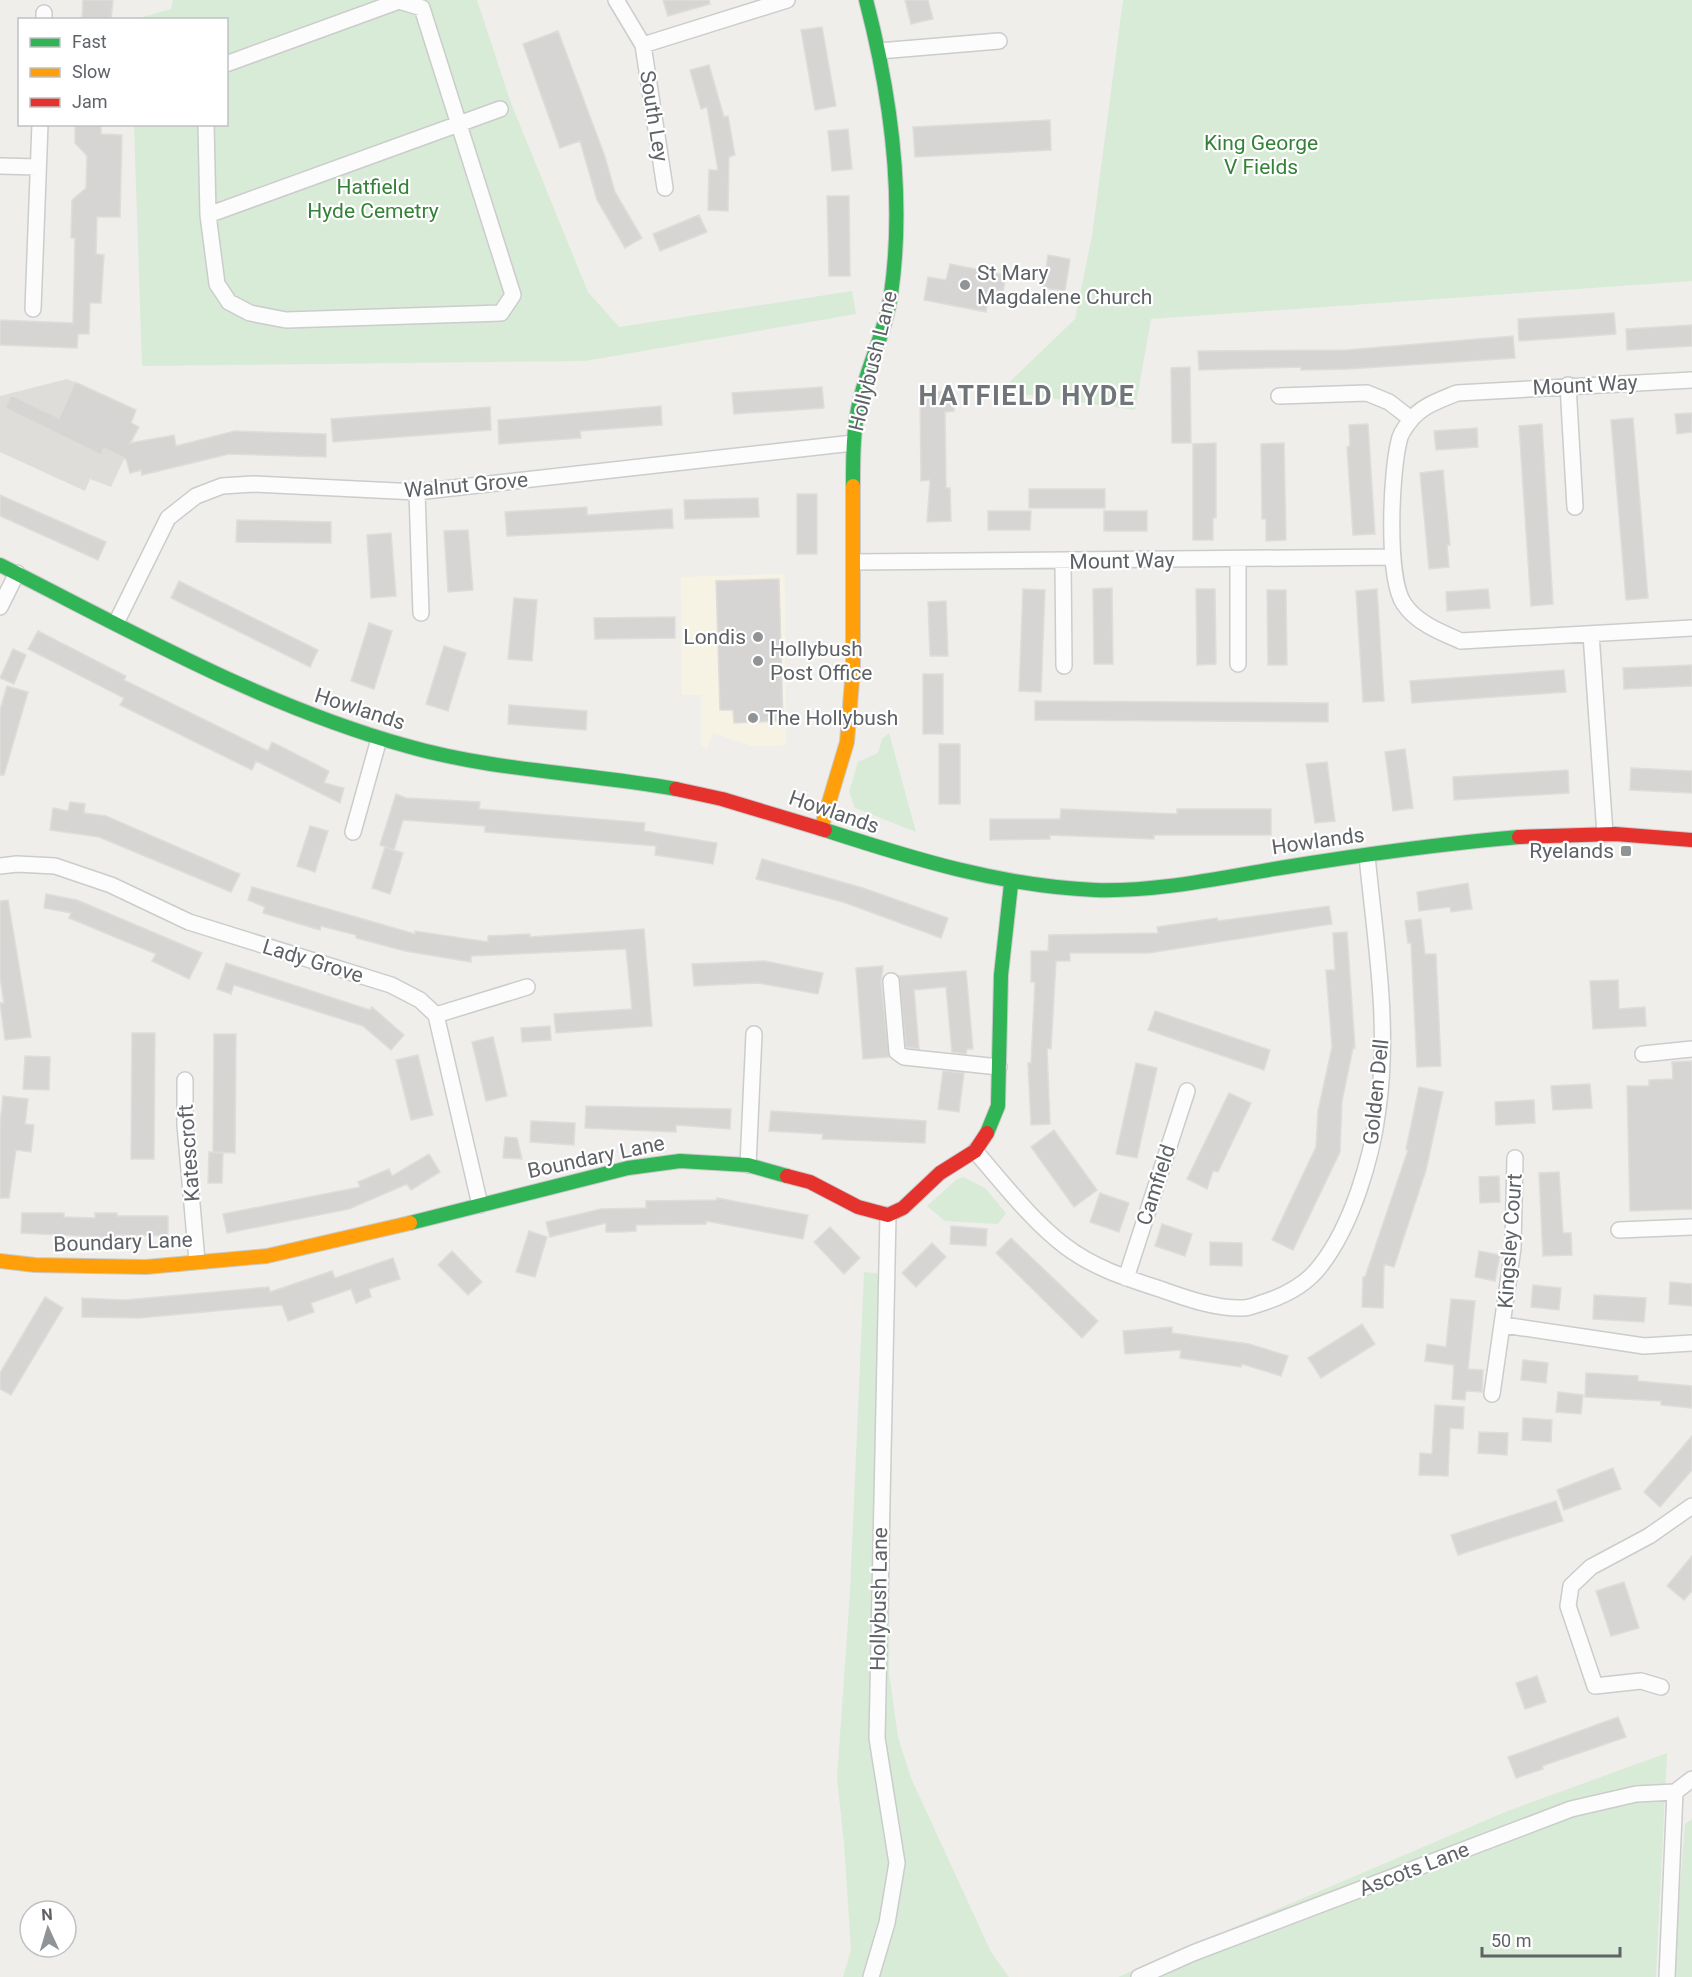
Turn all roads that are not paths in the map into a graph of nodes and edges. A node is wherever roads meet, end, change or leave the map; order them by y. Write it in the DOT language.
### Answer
graph roads {
  1 [pos="616,0"];
  2 [pos="787,0"];
  3 [pos="866,0"];
  4 [pos="999,41"];
  5 [pos="644,45"];
  6 [pos="879,51"];
  7 [pos="228,63"];
  8 [pos="500,109"];
  9 [pos="459,124"];
  10 [pos="40,126"];
  11 [pos="206,126"];
  12 [pos="0,166"];
  13 [pos="38,167"];
  14 [pos="665,188"];
  15 [pos="208,215"];
  16 [pos="33,309"];
  17 [pos="1692,380"];
  18 [pos="1568,386"];
  19 [pos="1279,396"];
  20 [pos="1411,419"];
  21 [pos="853,443"];
  22 [pos="417,492"];
  23 [pos="1575,507"];
  24 [pos="1391,557"];
  25 [pos="1238,560"];
  26 [pos="854,562"];
  27 [pos="1063,562"];
  28 [pos="0,565"];
  29 [pos="17,573"];
  30 [pos="0,607"];
  31 [pos="421,613"];
  32 [pos="116,623"];
  33 [pos="1692,628"];
  34 [pos="1591,634"];
  35 [pos="1238,664"];
  36 [pos="1064,666"];
  37 [pos="380,739"];
  38 [pos="821,829"];
  39 [pos="353,832"];
  40 [pos="1605,834"];
  41 [pos="1692,840"];
  42 [pos="1367,855"];
  43 [pos="0,866"];
  44 [pos="1011,884"];
  45 [pos="891,981"];
  46 [pos="527,987"];
  47 [pos="436,1015"];
  48 [pos="754,1034"];
  49 [pos="1692,1049"];
  50 [pos="1643,1054"];
  51 [pos="999,1066"];
  52 [pos="185,1080"];
  53 [pos="1187,1092"];
  54 [pos="975,1151"];
  55 [pos="1515,1158"];
  56 [pos="748,1165"];
  57 [pos="480,1205"];
  58 [pos="888,1215"];
  59 [pos="1692,1227"];
  60 [pos="1619,1230"];
  61 [pos="0,1261"];
  62 [pos="197,1261"];
  63 [pos="1126,1278"];
  64 [pos="1504,1324"];
  65 [pos="1692,1343"];
  66 [pos="1492,1394"];
  67 [pos="1692,1506"];
  68 [pos="1661,1687"];
  69 [pos="1692,1779"];
  70 [pos="1675,1792"];
  71 [pos="870,1977"];
  72 [pos="1139,1977"];
  73 [pos="1667,1977"];
  1 -- 5 [label="street, South Ley"];
  2 -- 5 [label="street, South Ley"];
  3 -- 6 [label="street, Hollybush Lane"];
  4 -- 6 [label="street"];
  5 -- 14 [label="street, South Ley"];
  6 -- 21 [label="street, Hollybush Lane"];
  7 -- 9 [label="street"];
  8 -- 9 [label="street"];
  9 -- 15 [label="street"];
  9 -- 15 [label="street"];
  10 -- 13 [label="street"];
  11 -- 15 [label="street"];
  12 -- 13 [label="street"];
  13 -- 16 [label="street"];
  17 -- 18 [label="street, Mount Way"];
  18 -- 20 [label="street, Mount Way"];
  18 -- 23 [label="street"];
  19 -- 20 [label="street"];
  20 -- 24 [label="street, Mount Way"];
  21 -- 22 [label="street, Walnut Grove"];
  21 -- 26 [label="street, Hollybush Lane"];
  22 -- 31 [label="street"];
  22 -- 32 [label="street, Walnut Grove"];
  24 -- 25 [label="street, Mount Way"];
  24 -- 34 [label="street, Mount Way"];
  25 -- 27 [label="street, Mount Way"];
  25 -- 35 [label="street"];
  26 -- 27 [label="street, Mount Way"];
  26 -- 38 [label="street, Hollybush Lane"];
  27 -- 36 [label="street"];
  28 -- 29 [label="street, Howlands"];
  29 -- 30 [label="street"];
  29 -- 32 [label="street, Howlands"];
  32 -- 37 [label="street, Howlands"];
  33 -- 34 [label="street, Mount Way"];
  34 -- 40 [label="street"];
  37 -- 38 [label="street, Howlands"];
  37 -- 39 [label="street"];
  38 -- 44 [label="street, Howlands"];
  40 -- 41 [label="street, Howlands"];
  40 -- 42 [label="street, Howlands"];
  42 -- 44 [label="street, Howlands"];
  42 -- 63 [label="street, Golden Dell"];
  43 -- 47 [label="street, Lady Grove"];
  44 -- 51 [label="street"];
  45 -- 51 [label="street"];
  46 -- 47 [label="street"];
  47 -- 57 [label="street"];
  48 -- 56 [label="street"];
  49 -- 50 [label="street"];
  51 -- 54 [label="street"];
  52 -- 62 [label="street, Katescroft"];
  53 -- 63 [label="street, Camfield"];
  54 -- 58 [label="street"];
  54 -- 63 [label="street, Golden Dell"];
  55 -- 64 [label="street, Kingsley Court"];
  56 -- 57 [label="street, Boundary Lane"];
  56 -- 58 [label="street, Boundary Lane"];
  57 -- 62 [label="street, Boundary Lane"];
  58 -- 71 [label="street, Hollybush Lane"];
  59 -- 60 [label="street"];
  61 -- 62 [label="street, Boundary Lane"];
  64 -- 65 [label="street, Kingsley Court"];
  64 -- 66 [label="street, Kingsley Court"];
  67 -- 68 [label="street"];
  69 -- 70 [label="street"];
  70 -- 72 [label="street, Ascots Lane"];
  70 -- 73 [label="street"];
}
